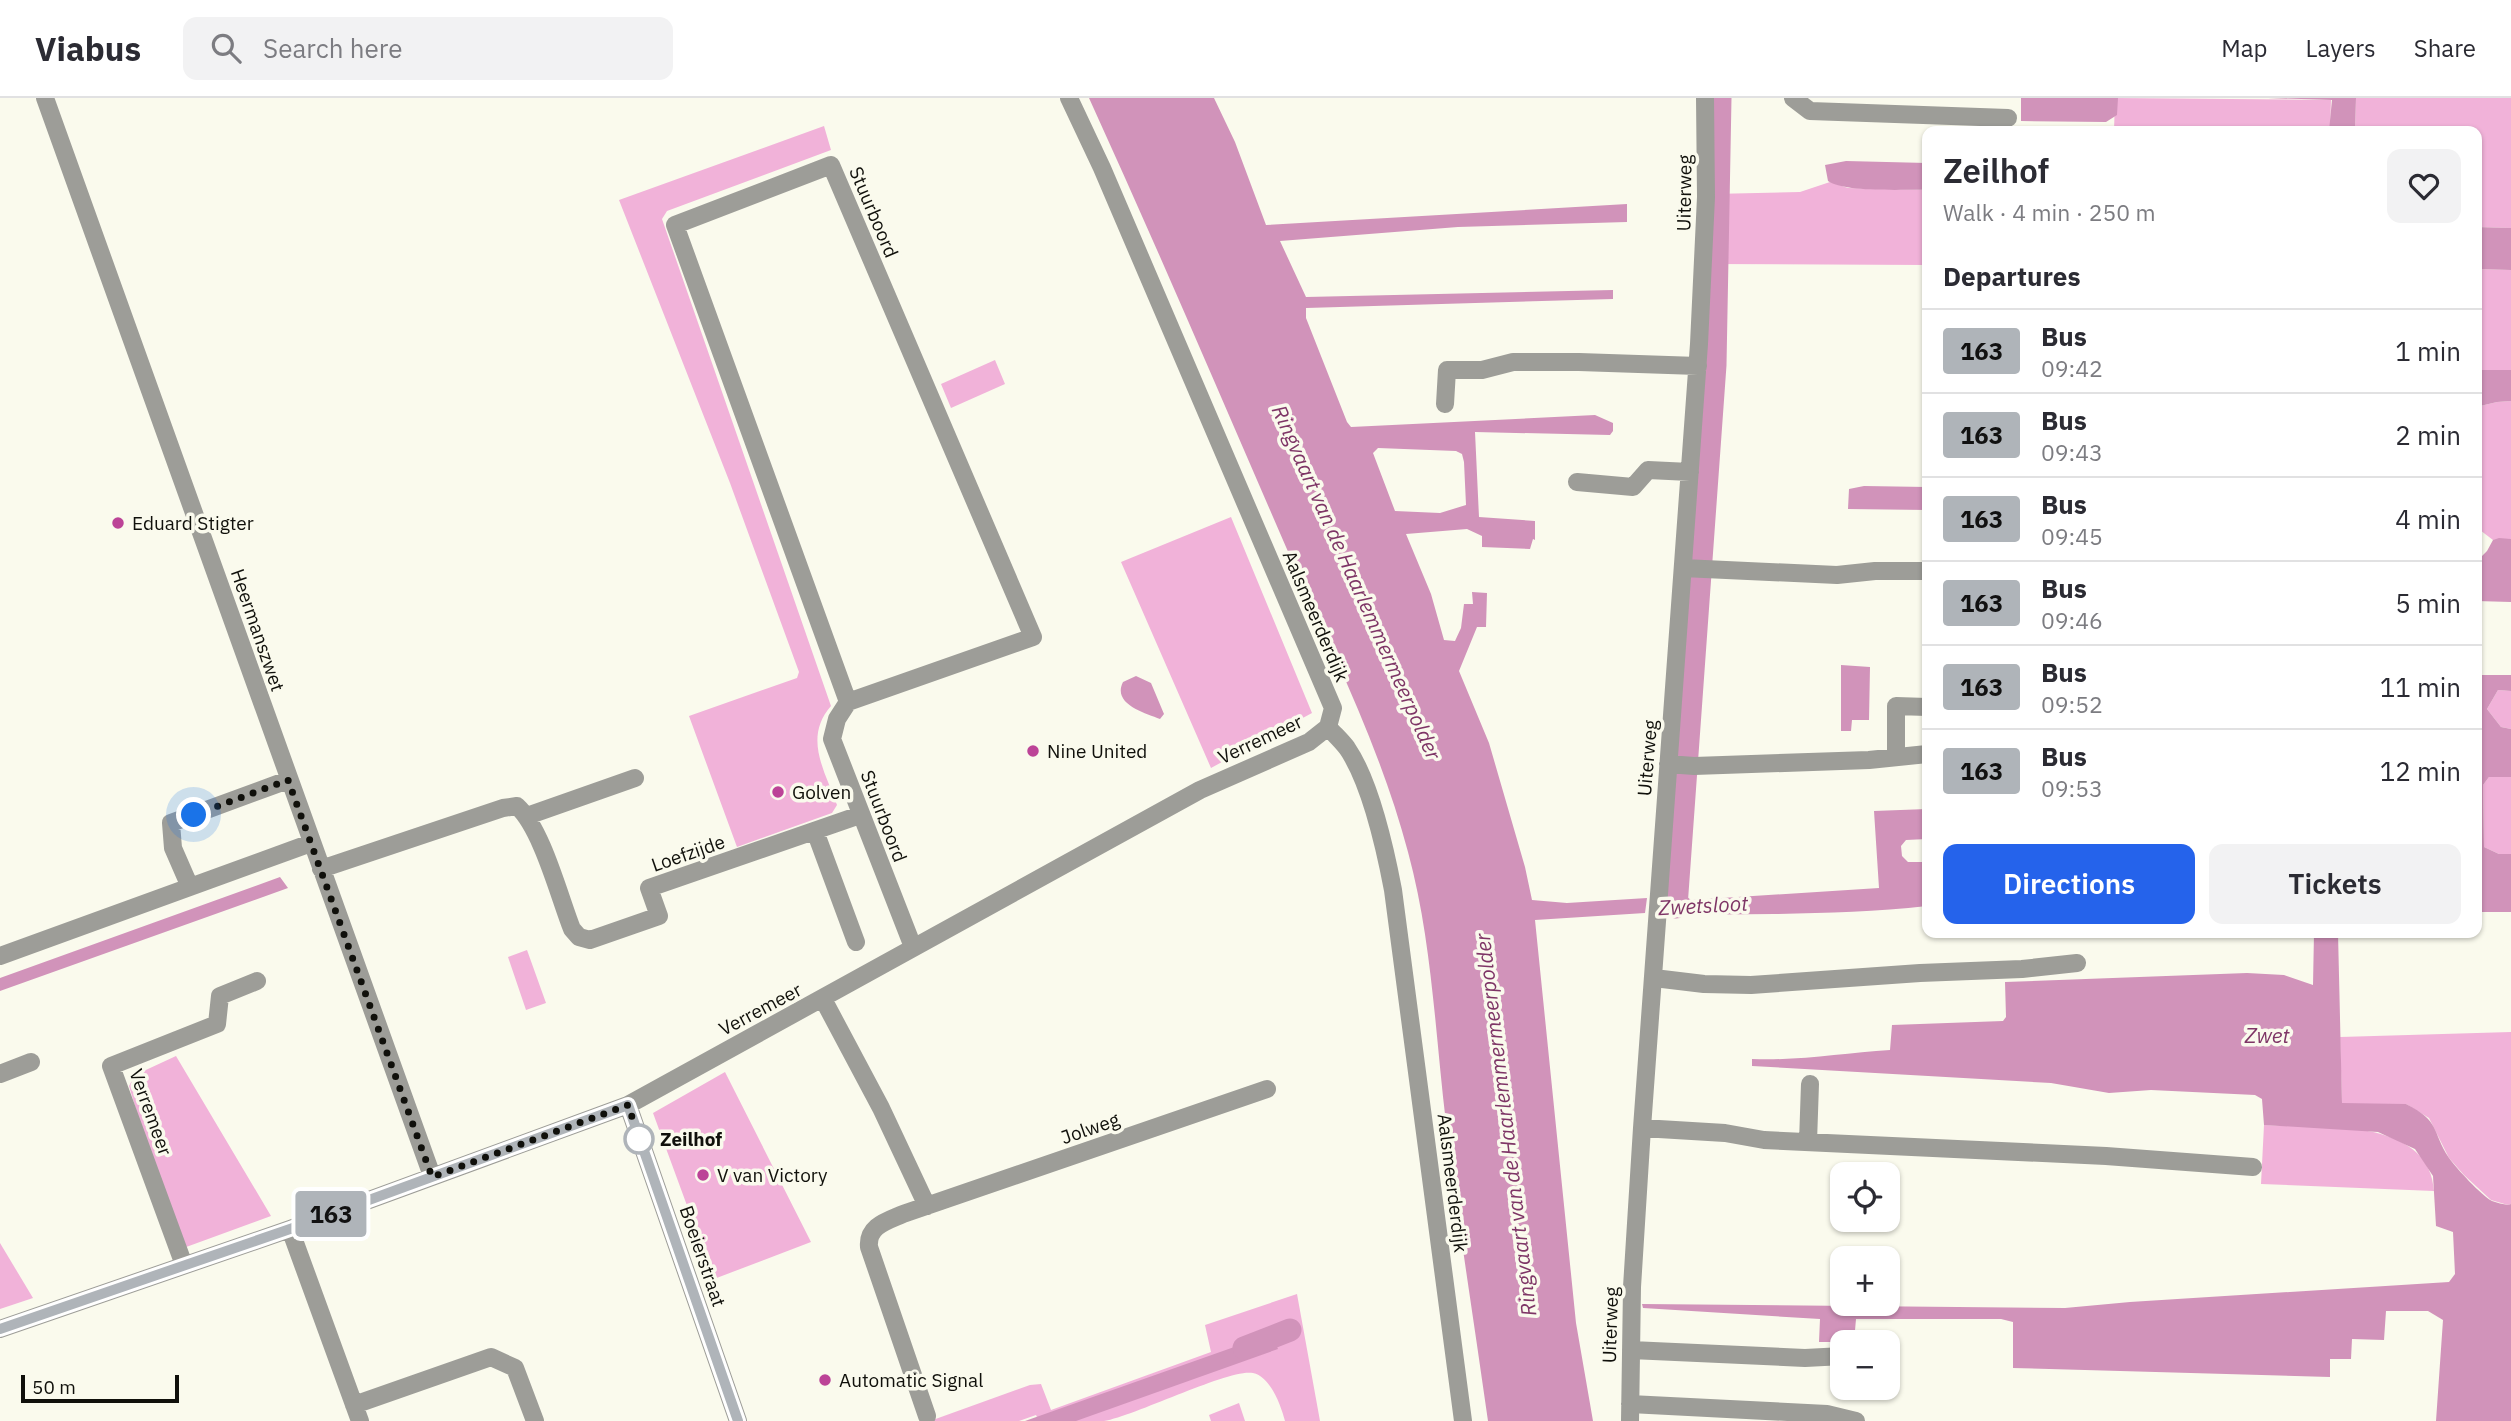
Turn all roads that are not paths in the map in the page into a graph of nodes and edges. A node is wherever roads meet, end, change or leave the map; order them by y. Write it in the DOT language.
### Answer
graph roads {
  1 [pos="45,98"];
  2 [pos="1069,98"];
  3 [pos="1705,98"];
  4 [pos="1793,98"];
  5 [pos="2008,118"];
  6 [pos="1698,366"];
  7 [pos="1444,404"];
  8 [pos="1690,472"];
  9 [pos="1577,482"];
  10 [pos="1693,569"];
  11 [pos="1922,572"];
  12 [pos="848,702"];
  13 [pos="1922,707"];
  14 [pos="1328,727"];
  15 [pos="1922,755"];
  16 [pos="1896,758"];
  17 [pos="1680,765"];
  18 [pos="635,778"];
  19 [pos="288,780"];
  20 [pos="860,815"];
  21 [pos="527,816"];
  22 [pos="815,831"];
  23 [pos="312,843"];
  24 [pos="321,869"];
  25 [pos="190,887"];
  26 [pos="856,942"];
  27 [pos="913,947"];
  28 [pos="0,956"];
  29 [pos="2077,963"];
  30 [pos="1654,978"];
  31 [pos="257,981"];
  32 [pos="823,999"];
  33 [pos="31,1062"];
  34 [pos="0,1074"];
  35 [pos="1810,1084"];
  36 [pos="1267,1089"];
  37 [pos="628,1105"];
  38 [pos="1642,1128"];
  39 [pos="1808,1142"];
  40 [pos="2253,1167"];
  41 [pos="432,1177"];
  42 [pos="927,1206"];
  43 [pos="290,1229"];
  44 [pos="184,1265"];
  45 [pos="0,1329"];
  46 [pos="1630,1350"];
  47 [pos="1830,1357"];
  48 [pos="357,1413"];
  49 [pos="1630,1413"];
  50 [pos="927,1416"];
  51 [pos="535,1421"];
  52 [pos="738,1421"];
  53 [pos="1463,1421"];
  54 [pos="1856,1421"];
  1 -- 19 [label="street, Heermanszwet"];
  2 -- 14 [label="street, Aalsmeerderdijk"];
  3 -- 6 [label="street, Uiterweg"];
  4 -- 5 [label="street"];
  6 -- 7 [label="street"];
  6 -- 8 [label="street, Uiterweg"];
  8 -- 9 [label="street"];
  8 -- 10 [label="street, Uiterweg"];
  10 -- 11 [label="street"];
  10 -- 17 [label="street, Uiterweg"];
  12 -- 12 [label="street, Stuurboord"];
  12 -- 20 [label="street, Stuurboord"];
  13 -- 16 [label="street"];
  14 -- 27 [label="street, Verremeer"];
  14 -- 53 [label="street, Aalsmeerderdijk"];
  15 -- 16 [label="street"];
  16 -- 17 [label="street"];
  17 -- 30 [label="street, Uiterweg"];
  18 -- 21 [label="street"];
  19 -- 23 [label="street, Heermanszwet"];
  19 -- 25 [label="street"];
  20 -- 22 [label="street, Loefzijde"];
  20 -- 27 [label="street, Stuurboord"];
  21 -- 22 [label="street, Loefzijde"];
  21 -- 24 [label="street"];
  22 -- 26 [label="street"];
  23 -- 24 [label="street, Heermanszwet"];
  23 -- 25 [label="street"];
  24 -- 41 [label="street, Heermanszwet"];
  25 -- 28 [label="street"];
  27 -- 32 [label="street, Verremeer"];
  29 -- 30 [label="street"];
  30 -- 38 [label="street, Uiterweg"];
  31 -- 44 [label="street, Verremeer"];
  32 -- 37 [label="street, Verremeer"];
  32 -- 42 [label="street"];
  33 -- 34 [label="street"];
  35 -- 39 [label="street"];
  36 -- 42 [label="street, Jolweg"];
  37 -- 41 [label="street, Verremeer"];
  37 -- 52 [label="street, Boeierstraat"];
  38 -- 39 [label="street"];
  38 -- 46 [label="street, Uiterweg"];
  39 -- 40 [label="street"];
  41 -- 43 [label="street, Verremeer"];
  42 -- 50 [label="street, Jolweg"];
  43 -- 44 [label="street, Verremeer"];
  43 -- 48 [label="street"];
  44 -- 45 [label="street, Verremeer"];
  46 -- 47 [label="street"];
  46 -- 49 [label="street, Uiterweg"];
  48 -- 51 [label="street"];
  49 -- 54 [label="street"];
}
